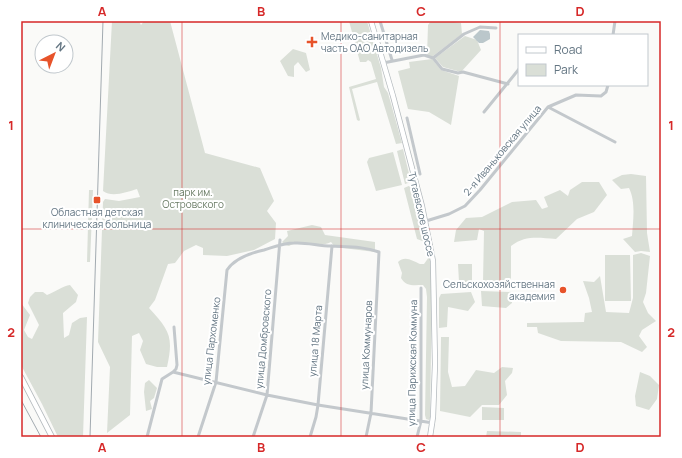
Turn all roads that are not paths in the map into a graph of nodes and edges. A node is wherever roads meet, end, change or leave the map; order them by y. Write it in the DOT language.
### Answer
graph roads {
  1 [pos="371,21"];
  2 [pos="380,21"];
  3 [pos="615,21"];
  4 [pos="496,28"];
  5 [pos="613,34"];
  6 [pos="433,58"];
  7 [pos="392,60"];
  8 [pos="383,63"];
  9 [pos="518,70"];
  10 [pos="508,84"];
  11 [pos="608,86"];
  12 [pos="548,107"];
  13 [pos="484,112"];
  14 [pos="407,118"];
  15 [pos="414,142"];
  16 [pos="615,142"];
  17 [pos="406,144"];
  18 [pos="420,174"];
  19 [pos="426,221"];
  20 [pos="280,240"];
  21 [pos="279,245"];
  22 [pos="332,246"];
  23 [pos="421,288"];
  24 [pos="174,328"];
  25 [pos="173,372"];
  26 [pos="21,377"];
  27 [pos="216,382"];
  28 [pos="266,395"];
  29 [pos="318,405"];
  30 [pos="371,413"];
  31 [pos="421,421"];
  32 [pos="433,423"];
  33 [pos="52,437"];
  34 [pos="147,437"];
  35 [pos="198,437"];
  36 [pos="253,437"];
  37 [pos="310,437"];
  38 [pos="366,437"];
  39 [pos="417,437"];
  40 [pos="430,437"];
  1 -- 8 [label="main road, Тутаевское шоссе"];
  2 -- 7 [label="street"];
  3 -- 5 [label="street"];
  4 -- 6 [label="street"];
  6 -- 7 [label="street"];
  6 -- 10 [label="street"];
  7 -- 8 [label="street"];
  8 -- 17 [label="main road, Тутаевское шоссе"];
  9 -- 10 [label="street"];
  10 -- 13 [label="street"];
  11 -- 12 [label="street, 2-я Иваньковская улица"];
  12 -- 16 [label="street"];
  12 -- 19 [label="street, 2-я Иваньковская улица"];
  14 -- 15 [label="street"];
  15 -- 17 [label="street"];
  15 -- 18 [label="street"];
  17 -- 19 [label="main road, Тутаевское шоссе"];
  19 -- 32 [label="main road, Тутаевское шоссе"];
  20 -- 21 [label="street, улица Домбровского"];
  21 -- 22 [label="street"];
  21 -- 27 [label="street, улица Пархоменко"];
  21 -- 28 [label="street, улица Домбровского"];
  22 -- 29 [label="street, улица 18 Марта"];
  22 -- 30 [label="street, улица Коммунаров"];
  23 -- 31 [label="street, улица Парижская Коммуна"];
  24 -- 25 [label="street"];
  25 -- 27 [label="street"];
  25 -- 34 [label="street"];
  26 -- 33 [label="main road"];
  27 -- 28 [label="street"];
  27 -- 35 [label="street, улица Пархоменко"];
  28 -- 29 [label="street"];
  28 -- 36 [label="street, улица Домбровского"];
  29 -- 30 [label="street"];
  29 -- 37 [label="street, улица 18 Марта"];
  30 -- 31 [label="street"];
  30 -- 38 [label="street, улица Коммунаров"];
  31 -- 32 [label="street"];
  31 -- 39 [label="street, улица Парижская Коммуна"];
  32 -- 40 [label="main road, Тутаевское шоссе"];
}
